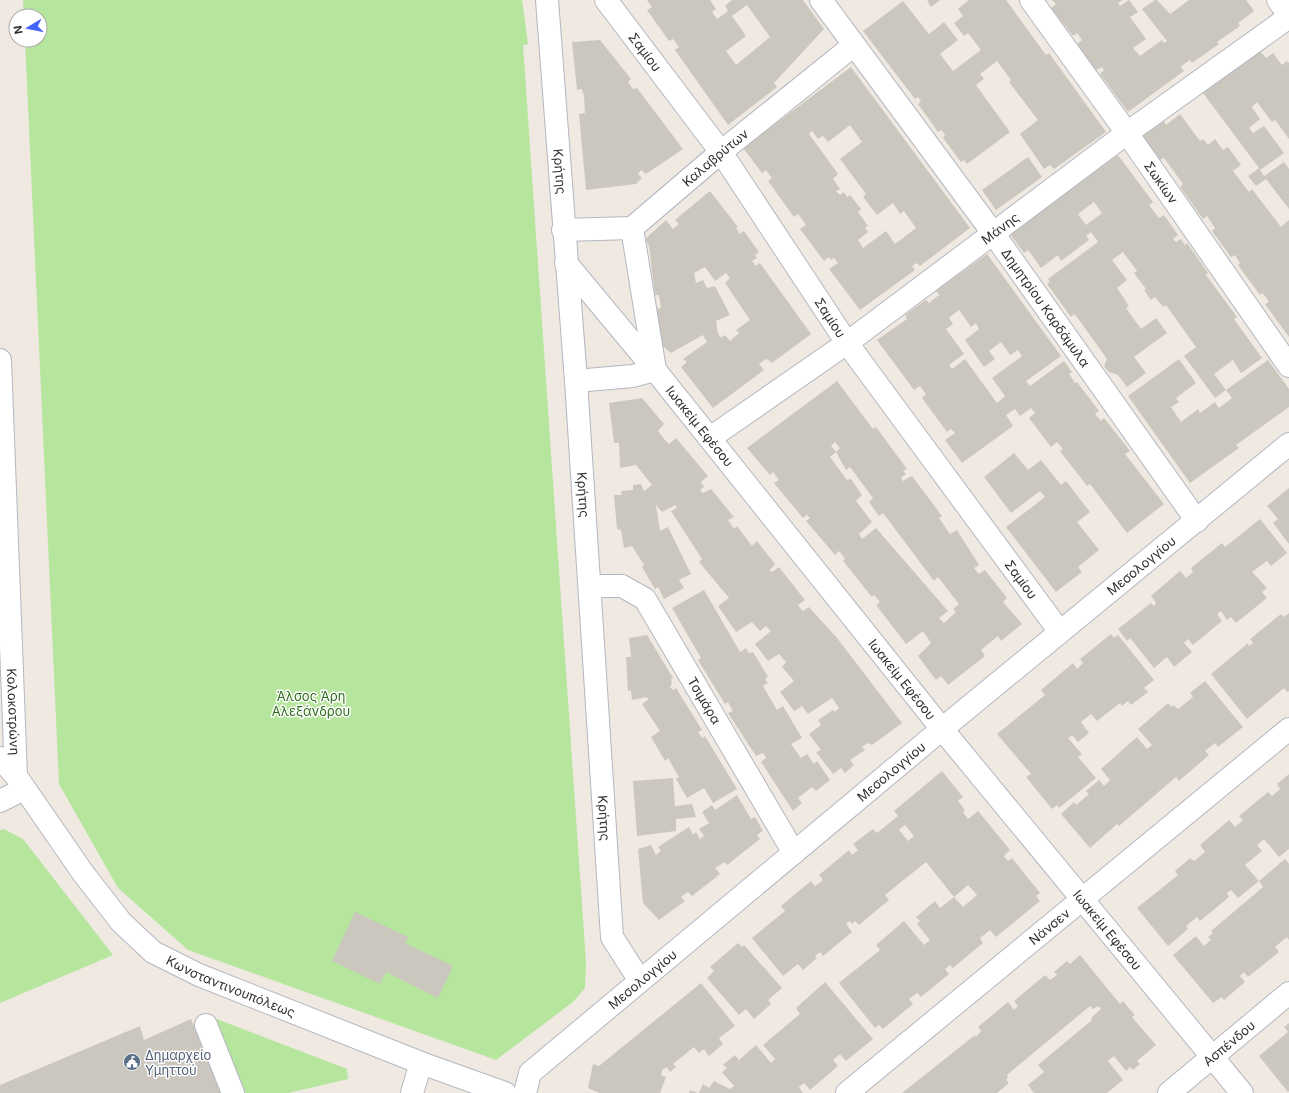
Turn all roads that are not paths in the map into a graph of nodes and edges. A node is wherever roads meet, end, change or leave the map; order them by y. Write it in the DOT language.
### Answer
graph roads {
  1 [pos="546,0"];
  2 [pos="606,0"];
  3 [pos="821,0"];
  4 [pos="1031,0"];
  5 [pos="1278,0"];
  6 [pos="1289,16"];
  7 [pos="854,45"];
  8 [pos="1127,133"];
  9 [pos="722,152"];
  10 [pos="632,228"];
  11 [pos="563,230"];
  12 [pos="993,233"];
  13 [pos="566,263"];
  14 [pos="847,343"];
  15 [pos="0,360"];
  16 [pos="1289,366"];
  17 [pos="655,370"];
  18 [pos="576,382"];
  19 [pos="710,438"];
  20 [pos="1289,444"];
  21 [pos="1197,521"];
  22 [pos="4,548"];
  23 [pos="590,586"];
  24 [pos="1060,632"];
  25 [pos="942,729"];
  26 [pos="1289,729"];
  27 [pos="0,758"];
  28 [pos="20,782"];
  29 [pos="0,801"];
  30 [pos="794,853"];
  31 [pos="1082,900"];
  32 [pos="640,981"];
  33 [pos="1289,993"];
  34 [pos="206,1025"];
  35 [pos="1212,1057"];
  36 [pos="422,1063"];
  37 [pos="233,1093"];
  38 [pos="412,1093"];
  39 [pos="505,1093"];
  40 [pos="525,1093"];
  41 [pos="847,1093"];
  42 [pos="1169,1093"];
  43 [pos="1242,1093"];
  1 -- 11 [label="street, Κρήτης"];
  2 -- 9 [label="street, Σαμίου"];
  3 -- 7 [label="street, Δημητρίου Καρδάμυλα"];
  4 -- 8 [label="street, Σωκίων"];
  5 -- 6 [label="street"];
  6 -- 8 [label="street, Μάνης"];
  7 -- 9 [label="street, Καλαβρύτων"];
  7 -- 12 [label="street, Δημητρίου Καρδάμυλα"];
  8 -- 12 [label="street, Μάνης"];
  8 -- 16 [label="street, Σωκίων"];
  9 -- 10 [label="street, Καλαβρύτων"];
  9 -- 14 [label="street, Σαμίου"];
  10 -- 11 [label="street"];
  10 -- 17 [label="street"];
  11 -- 13 [label="street, Κρήτης"];
  12 -- 14 [label="street, Μάνης"];
  12 -- 21 [label="street, Δημητρίου Καρδάμυλα"];
  13 -- 17 [label="street, Ιωακείμ Εφέσου"];
  13 -- 18 [label="street, Κρήτης"];
  14 -- 19 [label="street, Μάνης"];
  14 -- 24 [label="street, Σαμίου"];
  15 -- 22 [label="street, Κολοκοτρώνη"];
  17 -- 18 [label="street"];
  17 -- 19 [label="street, Ιωακείμ Εφέσου"];
  18 -- 23 [label="street, Κρήτης"];
  19 -- 25 [label="street, Ιωακείμ Εφέσου"];
  20 -- 21 [label="street, Μεσολογγίου"];
  21 -- 24 [label="street, Μεσολογγίου"];
  22 -- 28 [label="street, Κολοκοτρώνη"];
  23 -- 30 [label="street, Τσιμάρα"];
  23 -- 32 [label="street, Κρήτης"];
  24 -- 25 [label="street, Μεσολογγίου"];
  25 -- 30 [label="street, Μεσολογγίου"];
  25 -- 31 [label="street, Ιωακείμ Εφέσου"];
  26 -- 31 [label="street, Νάνσεν"];
  27 -- 28 [label="street, Κωνσταντινουπόλεως"];
  28 -- 29 [label="street"];
  28 -- 36 [label="street, Κωνσταντινουπόλεως"];
  30 -- 32 [label="street, Μεσολογγίου"];
  31 -- 35 [label="street, Ιωακείμ Εφέσου"];
  31 -- 41 [label="street, Νάνσεν"];
  32 -- 40 [label="street, Μεσολογγίου"];
  33 -- 35 [label="street, Ασπένδου"];
  34 -- 37 [label="street"];
  35 -- 42 [label="street, Ασπένδου"];
  35 -- 43 [label="street, Ιωακείμ Εφέσου"];
  36 -- 38 [label="street"];
  36 -- 39 [label="street, Κωνσταντινουπόλεως"];
}
